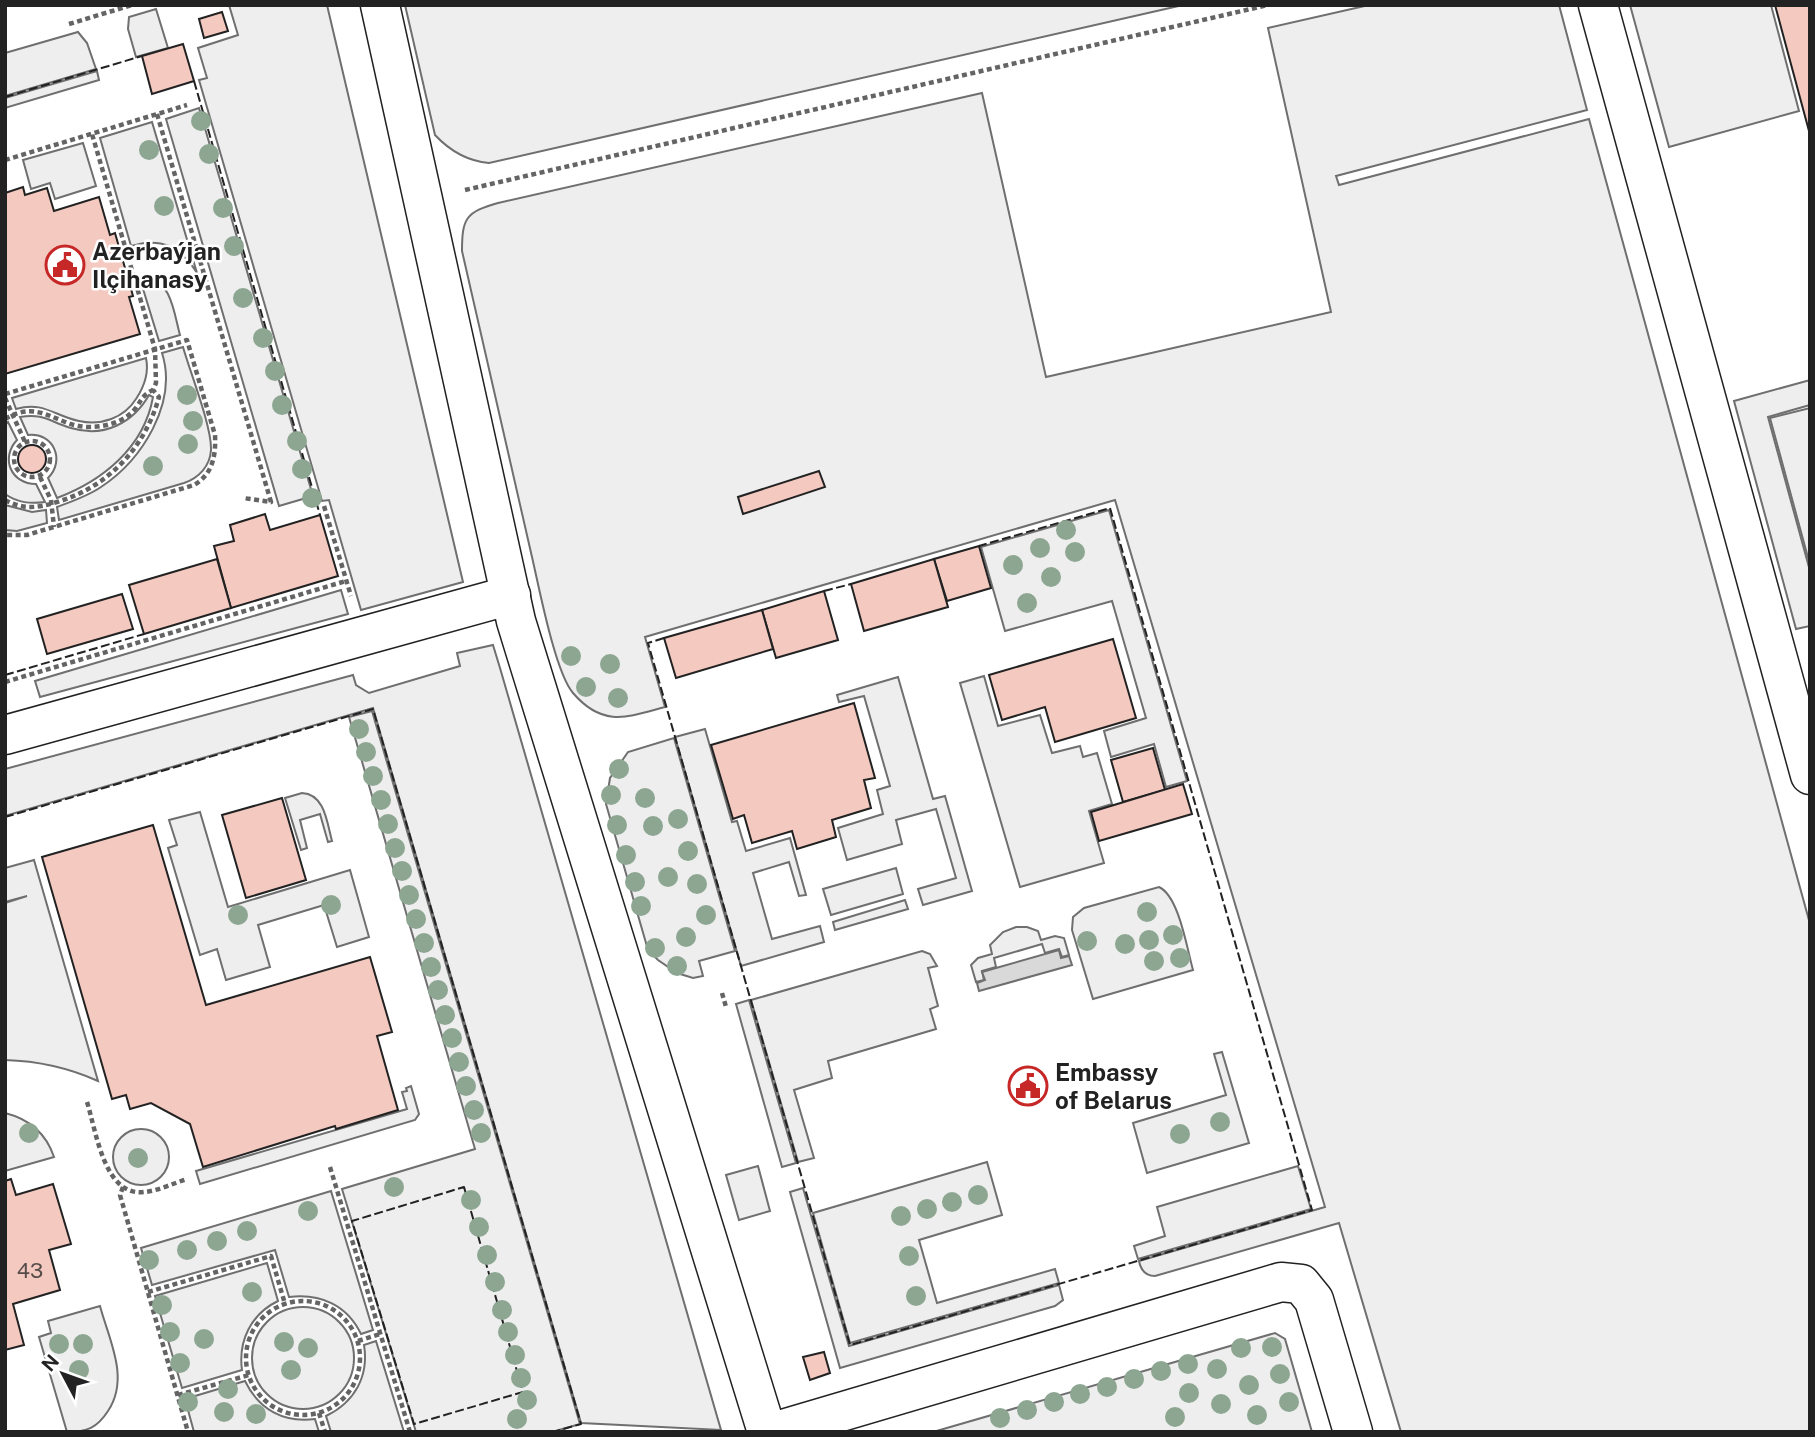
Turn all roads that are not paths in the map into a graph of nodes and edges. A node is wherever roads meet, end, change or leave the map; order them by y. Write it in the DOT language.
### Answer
graph roads {
  1 [pos="380,5"];
  2 [pos="1598,5"];
  3 [pos="511,595"];
  4 [pos="5,735"];
  5 [pos="1810,775"];
  6 [pos="767,1432"];
  7 [pos="773,1432"];
  8 [pos="1353,1432"];
  1 -- 3 [label="street"];
  2 -- 5 [label="street"];
  3 -- 4 [label="street"];
  3 -- 6 [label="street"];
  7 -- 8 [label="street"];
}
